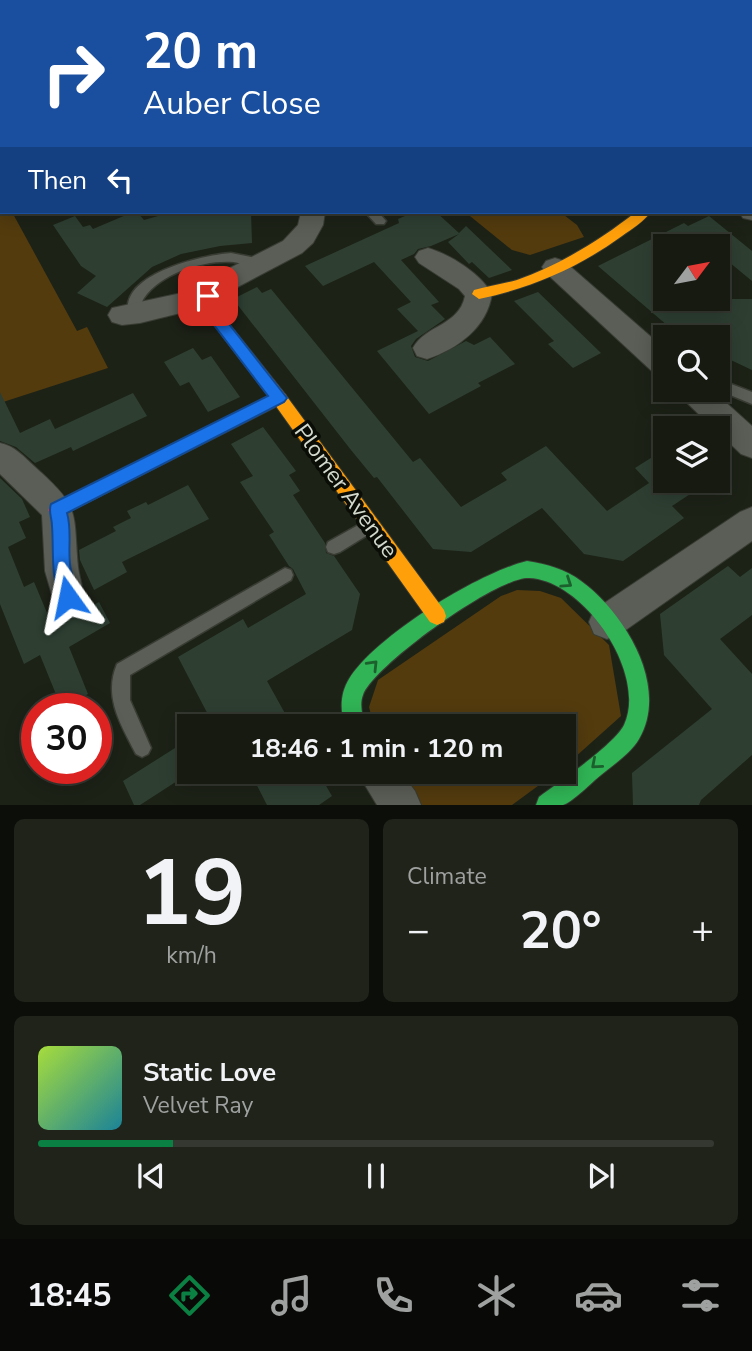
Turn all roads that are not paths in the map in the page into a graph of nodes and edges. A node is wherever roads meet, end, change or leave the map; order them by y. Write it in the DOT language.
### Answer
graph roads {
  1 [pos="313,214"];
  2 [pos="373,214"];
  3 [pos="641,214"];
  4 [pos="380,221"];
  5 [pos="428,257"];
  6 [pos="258,267"];
  7 [pos="555,267"];
  8 [pos="479,294"];
  9 [pos="208,296"];
  10 [pos="128,315"];
  11 [pos="427,348"];
  12 [pos="653,355"];
  13 [pos="730,389"];
  14 [pos="279,398"];
  15 [pos="752,398"];
  16 [pos="705,402"];
  17 [pos="752,445"];
  18 [pos="1,456"];
  19 [pos="58,510"];
  20 [pos="752,522"];
  21 [pos="370,525"];
  22 [pos="334,547"];
  23 [pos="285,575"];
  24 [pos="68,597"];
  25 [pos="437,616"];
  26 [pos="607,622"];
  27 [pos="353,714"];
  28 [pos="142,748"];
  29 [pos="386,784"];
  30 [pos="566,799"];
  31 [pos="401,805"];
  1 -- 6 [label="street"];
  2 -- 4 [label="lane"];
  3 -- 7 [label="street"];
  5 -- 8 [label="street"];
  6 -- 9 [label="street"];
  6 -- 10 [label="lane"];
  7 -- 8 [label="street"];
  7 -- 12 [label="street"];
  8 -- 11 [label="street"];
  9 -- 10 [label="street"];
  9 -- 14 [label="street, Plomer Avenue"];
  13 -- 15 [label="lane"];
  14 -- 19 [label="street"];
  14 -- 21 [label="street, Plomer Avenue"];
  16 -- 17 [label="street"];
  18 -- 19 [label="street"];
  19 -- 24 [label="street"];
  20 -- 26 [label="street"];
  21 -- 22 [label="lane"];
  21 -- 25 [label="street, Plomer Avenue"];
  23 -- 28 [label="lane"];
  25 -- 26 [label="street, one-way"];
  27 -- 25 [label="street, one-way"];
  26 -- 30 [label="street, one-way"];
  29 -- 31 [label="street"];
}
